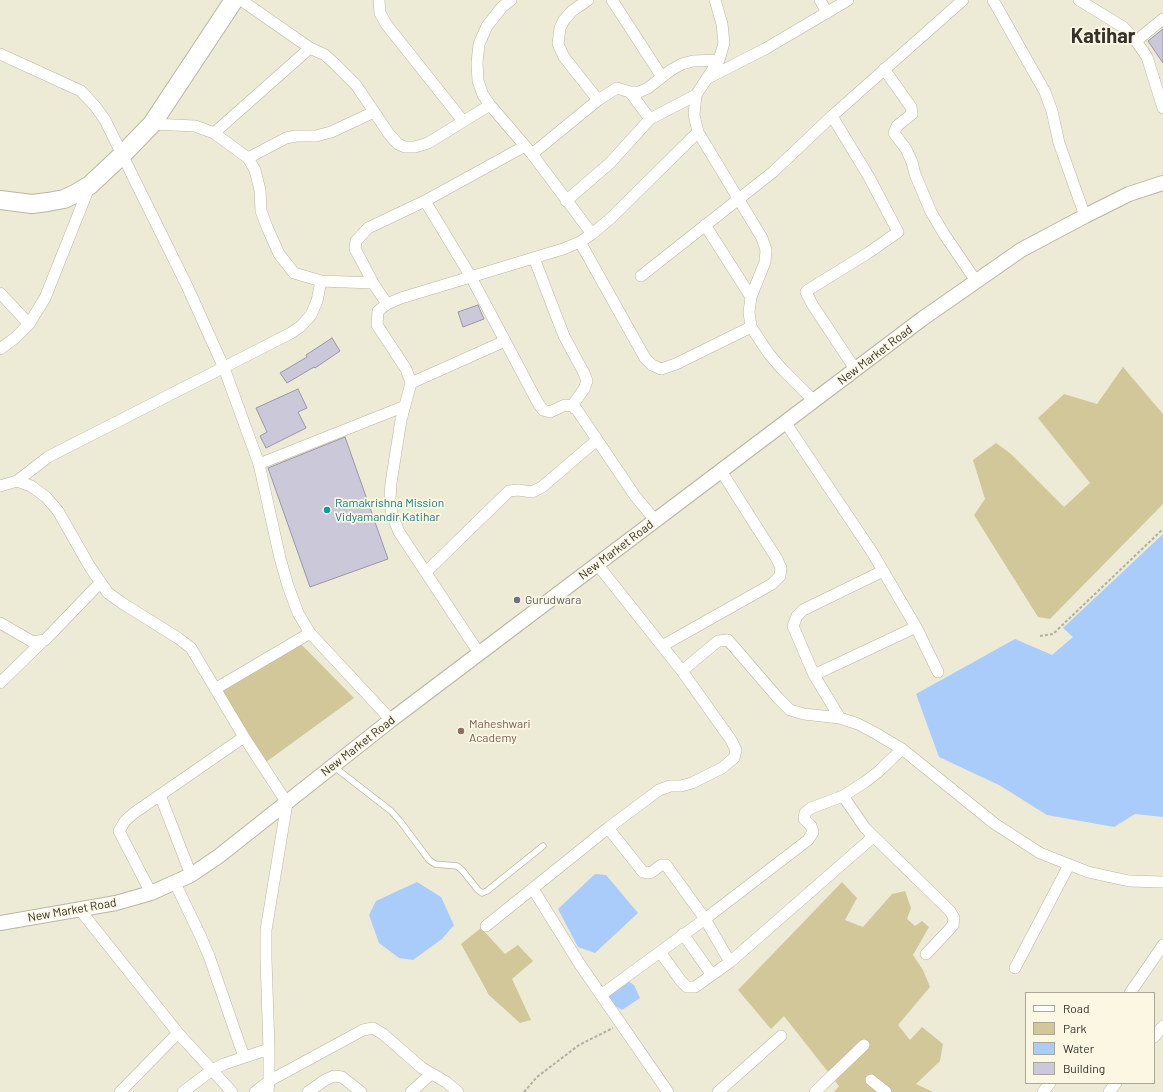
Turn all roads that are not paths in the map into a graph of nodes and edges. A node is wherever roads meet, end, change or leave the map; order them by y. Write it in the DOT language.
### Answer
graph roads {
  1 [pos="234,0"];
  2 [pos="241,0"];
  3 [pos="379,0"];
  4 [pos="511,0"];
  5 [pos="588,0"];
  6 [pos="612,0"];
  7 [pos="715,0"];
  8 [pos="820,0"];
  9 [pos="848,0"];
  10 [pos="963,0"];
  11 [pos="993,0"];
  12 [pos="1079,0"];
  13 [pos="827,13"];
  14 [pos="1163,19"];
  15 [pos="1136,41"];
  16 [pos="310,48"];
  17 [pos="0,54"];
  18 [pos="719,60"];
  19 [pos="884,69"];
  20 [pos="662,77"];
  21 [pos="707,78"];
  22 [pos="630,92"];
  23 [pos="696,95"];
  24 [pos="598,100"];
  25 [pos="490,105"];
  26 [pos="1163,108"];
  27 [pos="374,112"];
  28 [pos="832,116"];
  29 [pos="650,119"];
  30 [pos="463,121"];
  31 [pos="152,124"];
  32 [pos="698,132"];
  33 [pos="214,133"];
  34 [pos="528,150"];
  35 [pos="122,155"];
  36 [pos="248,158"];
  37 [pos="1163,183"];
  38 [pos="90,184"];
  39 [pos="739,199"];
  40 [pos="0,200"];
  41 [pos="424,201"];
  42 [pos="566,201"];
  43 [pos="1085,216"];
  44 [pos="705,225"];
  45 [pos="592,234"];
  46 [pos="580,242"];
  47 [pos="534,258"];
  48 [pos="641,276"];
  49 [pos="471,277"];
  50 [pos="321,281"];
  51 [pos="976,281"];
  52 [pos="373,283"];
  53 [pos="0,293"];
  54 [pos="751,297"];
  55 [pos="387,304"];
  56 [pos="29,324"];
  57 [pos="751,327"];
  58 [pos="505,341"];
  59 [pos="0,349"];
  60 [pos="224,368"];
  61 [pos="855,370"];
  62 [pos="411,383"];
  63 [pos="814,401"];
  64 [pos="405,406"];
  65 [pos="572,406"];
  66 [pos="785,422"];
  67 [pos="597,440"];
  68 [pos="259,464"];
  69 [pos="721,470"];
  70 [pos="17,481"];
  71 [pos="0,486"];
  72 [pos="655,520"];
  73 [pos="597,564"];
  74 [pos="426,572"];
  75 [pos="883,572"];
  76 [pos="100,583"];
  77 [pos="0,623"];
  78 [pos="916,627"];
  79 [pos="310,634"];
  80 [pos="45,640"];
  81 [pos="662,646"];
  82 [pos="479,653"];
  83 [pos="682,670"];
  84 [pos="938,672"];
  85 [pos="814,675"];
  86 [pos="0,683"];
  87 [pos="215,689"];
  88 [pos="840,718"];
  89 [pos="391,720"];
  90 [pos="244,737"];
  91 [pos="902,749"];
  92 [pos="332,766"];
  93 [pos="160,795"];
  94 [pos="843,796"];
  95 [pos="287,802"];
  96 [pos="608,828"];
  97 [pos="873,837"];
  98 [pos="543,846"];
  99 [pos="1069,865"];
  100 [pos="191,875"];
  101 [pos="1163,882"];
  102 [pos="175,883"];
  103 [pos="533,889"];
  104 [pos="151,893"];
  105 [pos="80,910"];
  106 [pos="704,919"];
  107 [pos="0,923"];
  108 [pos="486,926"];
  109 [pos="683,934"];
  110 [pos="1163,945"];
  111 [pos="660,952"];
  112 [pos="926,954"];
  113 [pos="730,962"];
  114 [pos="1015,968"];
  115 [pos="712,975"];
  116 [pos="1131,992"];
  117 [pos="601,995"];
  118 [pos="1163,1026"];
  119 [pos="178,1033"];
  120 [pos="781,1036"];
  121 [pos="1155,1036"];
  122 [pos="864,1045"];
  123 [pos="269,1049"];
  124 [pos="244,1058"];
  125 [pos="212,1070"];
  126 [pos="430,1074"];
  127 [pos="870,1080"];
  128 [pos="1049,1084"];
  129 [pos="1115,1084"];
  130 [pos="268,1086"];
  131 [pos="120,1092"];
  132 [pos="183,1092"];
  133 [pos="232,1092"];
  134 [pos="255,1092"];
  135 [pos="308,1092"];
  136 [pos="361,1092"];
  137 [pos="411,1092"];
  138 [pos="458,1092"];
  139 [pos="668,1092"];
  140 [pos="718,1092"];
  141 [pos="815,1092"];
  142 [pos="886,1092"];
  143 [pos="1043,1092"];
  144 [pos="1109,1092"];
  1 -- 31 [label="highway"];
  2 -- 16 [label="street"];
  3 -- 30 [label="street"];
  4 -- 25 [label="street"];
  5 -- 24 [label="street"];
  6 -- 20 [label="street"];
  7 -- 18 [label="street"];
  8 -- 13 [label="street"];
  9 -- 13 [label="street"];
  10 -- 19 [label="street"];
  11 -- 43 [label="street"];
  12 -- 15 [label="street"];
  13 -- 21 [label="street"];
  14 -- 15 [label="street"];
  15 -- 26 [label="street"];
  16 -- 27 [label="street"];
  16 -- 33 [label="street"];
  17 -- 35 [label="street"];
  18 -- 20 [label="street"];
  18 -- 21 [label="street"];
  19 -- 28 [label="street"];
  19 -- 51 [label="street"];
  20 -- 22 [label="street"];
  21 -- 23 [label="street"];
  22 -- 24 [label="street"];
  22 -- 29 [label="street"];
  23 -- 29 [label="street"];
  23 -- 32 [label="street"];
  24 -- 34 [label="street"];
  25 -- 30 [label="street"];
  25 -- 34 [label="street"];
  27 -- 30 [label="street"];
  27 -- 36 [label="street"];
  28 -- 39 [label="street"];
  28 -- 61 [label="street"];
  29 -- 42 [label="street"];
  31 -- 33 [label="street"];
  31 -- 35 [label="highway"];
  32 -- 39 [label="street"];
  32 -- 45 [label="street"];
  33 -- 36 [label="street"];
  34 -- 41 [label="street"];
  34 -- 42 [label="street"];
  35 -- 38 [label="highway"];
  35 -- 60 [label="street"];
  36 -- 50 [label="street"];
  37 -- 43 [label="street, New Market Road"];
  38 -- 40 [label="highway"];
  38 -- 56 [label="street"];
  39 -- 44 [label="street"];
  39 -- 54 [label="street"];
  41 -- 49 [label="street"];
  41 -- 52 [label="street"];
  42 -- 45 [label="street"];
  43 -- 51 [label="street, New Market Road"];
  44 -- 48 [label="street"];
  44 -- 54 [label="street"];
  45 -- 46 [label="street"];
  46 -- 47 [label="street"];
  46 -- 57 [label="street"];
  47 -- 49 [label="street"];
  47 -- 65 [label="street"];
  49 -- 55 [label="street"];
  49 -- 58 [label="street"];
  50 -- 52 [label="street"];
  50 -- 60 [label="street"];
  51 -- 61 [label="street, New Market Road"];
  52 -- 55 [label="street"];
  53 -- 56 [label="street"];
  54 -- 57 [label="street"];
  55 -- 62 [label="street"];
  56 -- 59 [label="street"];
  57 -- 63 [label="street"];
  58 -- 62 [label="street"];
  58 -- 65 [label="street"];
  60 -- 68 [label="street"];
  60 -- 70 [label="street"];
  61 -- 63 [label="street, New Market Road"];
  62 -- 64 [label="street"];
  63 -- 66 [label="street, New Market Road"];
  64 -- 68 [label="street"];
  64 -- 74 [label="street"];
  65 -- 67 [label="street"];
  66 -- 69 [label="street, New Market Road"];
  66 -- 75 [label="street"];
  67 -- 72 [label="street"];
  67 -- 74 [label="street"];
  68 -- 79 [label="street"];
  69 -- 72 [label="street, New Market Road"];
  69 -- 81 [label="street"];
  70 -- 71 [label="street"];
  70 -- 76 [label="street"];
  72 -- 73 [label="street, New Market Road"];
  73 -- 81 [label="street"];
  73 -- 82 [label="street, New Market Road"];
  74 -- 82 [label="street"];
  75 -- 78 [label="street"];
  75 -- 85 [label="street"];
  76 -- 80 [label="street"];
  76 -- 87 [label="street"];
  77 -- 80 [label="street"];
  78 -- 84 [label="street"];
  78 -- 85 [label="street"];
  79 -- 87 [label="street"];
  79 -- 89 [label="street"];
  80 -- 86 [label="street"];
  81 -- 83 [label="street"];
  82 -- 89 [label="street, New Market Road"];
  83 -- 88 [label="street"];
  83 -- 96 [label="street"];
  85 -- 88 [label="street"];
  87 -- 90 [label="street"];
  88 -- 91 [label="street"];
  89 -- 92 [label="street, New Market Road"];
  90 -- 93 [label="street"];
  90 -- 95 [label="street"];
  91 -- 94 [label="street"];
  91 -- 99 [label="street"];
  92 -- 95 [label="street, New Market Road"];
  92 -- 98 [label="lane"];
  93 -- 100 [label="street"];
  93 -- 104 [label="street"];
  94 -- 97 [label="street"];
  94 -- 106 [label="street"];
  95 -- 100 [label="street, New Market Road"];
  95 -- 123 [label="street"];
  96 -- 103 [label="street"];
  96 -- 106 [label="street"];
  97 -- 112 [label="street"];
  97 -- 113 [label="street"];
  99 -- 101 [label="street"];
  99 -- 114 [label="street"];
  100 -- 102 [label="street, New Market Road"];
  102 -- 104 [label="street, New Market Road"];
  102 -- 124 [label="street"];
  103 -- 108 [label="street"];
  103 -- 117 [label="street"];
  104 -- 105 [label="street, New Market Road"];
  105 -- 107 [label="street, New Market Road"];
  105 -- 119 [label="street"];
  106 -- 109 [label="street"];
  106 -- 113 [label="street"];
  109 -- 111 [label="street"];
  109 -- 115 [label="street"];
  110 -- 116 [label="street"];
  111 -- 115 [label="street"];
  111 -- 117 [label="street"];
  113 -- 115 [label="street"];
  117 -- 139 [label="street"];
  118 -- 121 [label="street"];
  119 -- 125 [label="street"];
  119 -- 131 [label="street"];
  120 -- 140 [label="street"];
  122 -- 141 [label="street"];
  123 -- 124 [label="street"];
  123 -- 130 [label="street"];
  124 -- 125 [label="street"];
  125 -- 132 [label="street"];
  125 -- 133 [label="street"];
  126 -- 130 [label="street"];
  126 -- 137 [label="street"];
  126 -- 138 [label="street"];
  127 -- 142 [label="street"];
  128 -- 143 [label="street"];
  129 -- 144 [label="street"];
  130 -- 134 [label="street"];
  135 -- 136 [label="street"];
}
